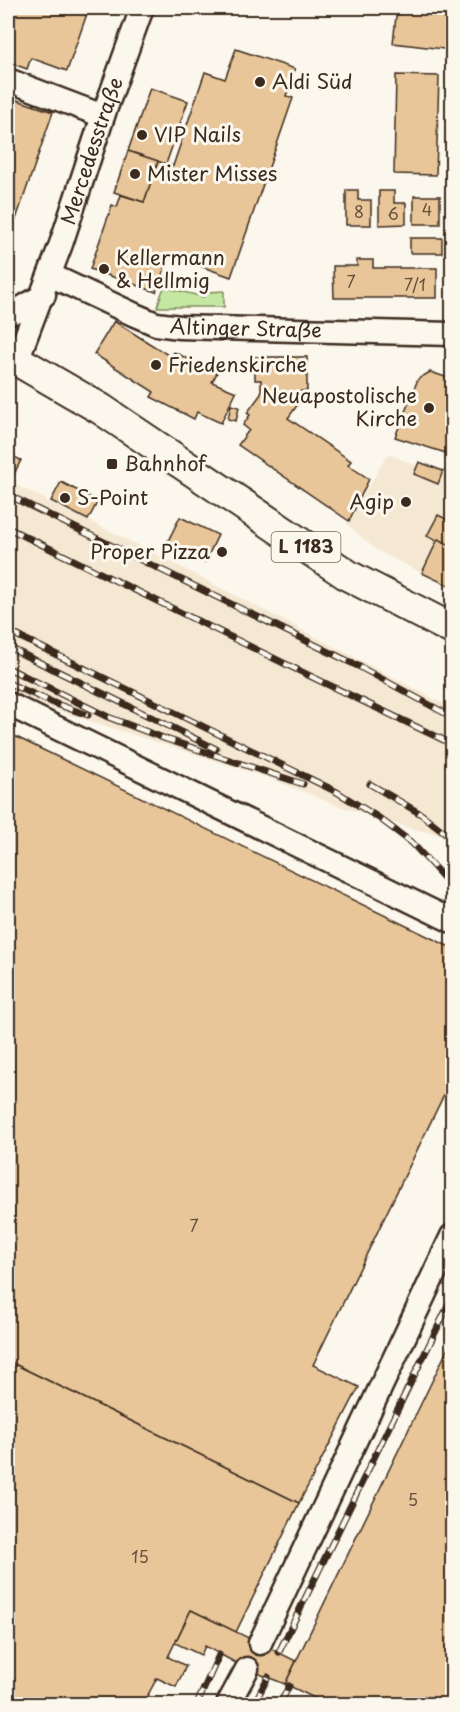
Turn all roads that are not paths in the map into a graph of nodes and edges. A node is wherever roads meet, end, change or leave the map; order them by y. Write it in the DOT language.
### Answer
graph roads {
  1 [pos="142,8"];
  2 [pos="8,80"];
  3 [pos="103,116"];
  4 [pos="47,285"];
  5 [pos="8,314"];
  6 [pos="453,334"];
  7 [pos="12,358"];
  8 [pos="453,629"];
  9 [pos="8,704"];
  10 [pos="453,921"];
  11 [pos="453,1236"];
  12 [pos="260,1643"];
  13 [pos="247,1669"];
  14 [pos="228,1704"];
  1 -- 3 [label="street, Mercedesstraße"];
  2 -- 3 [label="street"];
  3 -- 4 [label="street, Mercedesstraße"];
  4 -- 5 [label="street"];
  4 -- 6 [label="street, Altinger Straße"];
  4 -- 7 [label="street, Mercedesstraße"];
  7 -- 8 [label="main road, L 1183"];
  9 -- 10 [label="street"];
  11 -- 12 [label="street"];
  13 -- 14 [label="street"];
}
